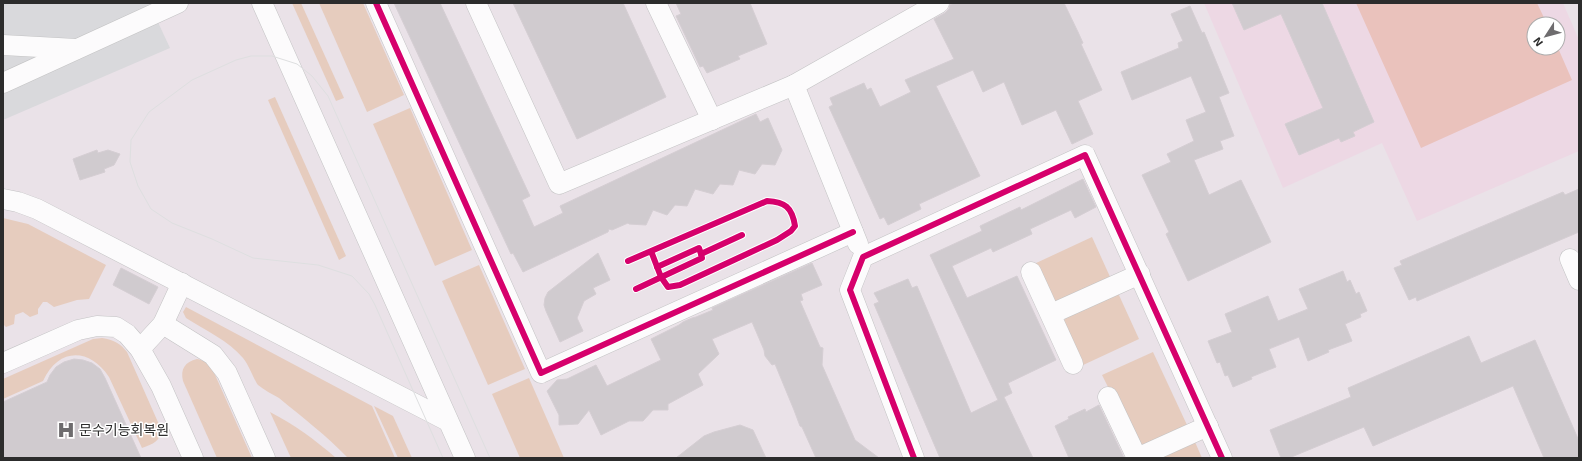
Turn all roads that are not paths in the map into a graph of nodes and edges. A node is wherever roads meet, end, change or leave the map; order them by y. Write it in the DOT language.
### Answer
graph roads {
  1 [pos="178,3"];
  2 [pos="262,3"];
  3 [pos="376,3"];
  4 [pos="476,3"];
  5 [pos="656,3"];
  6 [pos="939,3"];
  7 [pos="3,45"];
  8 [pos="80,49"];
  9 [pos="3,83"];
  10 [pos="794,84"];
  11 [pos="712,120"];
  12 [pos="3,199"];
  13 [pos="853,232"];
  14 [pos="863,257"];
  15 [pos="1570,260"];
  16 [pos="1031,272"];
  17 [pos="1140,274"];
  18 [pos="1579,280"];
  19 [pos="182,283"];
  20 [pos="1051,314"];
  21 [pos="163,324"];
  22 [pos="140,349"];
  23 [pos="3,363"];
  24 [pos="1073,364"];
  25 [pos="1108,397"];
  26 [pos="448,421"];
  27 [pos="1208,426"];
  28 [pos="193,458"];
  29 [pos="265,458"];
  30 [pos="465,458"];
  31 [pos="914,458"];
  32 [pos="1137,458"];
  33 [pos="1222,458"];
  1 -- 8 [label="street"];
  2 -- 26 [label="street"];
  3 -- 13 [label="street"];
  4 -- 11 [label="street"];
  5 -- 11 [label="street"];
  6 -- 10 [label="street"];
  7 -- 8 [label="street"];
  8 -- 9 [label="street"];
  10 -- 11 [label="street"];
  10 -- 13 [label="street"];
  12 -- 19 [label="street"];
  13 -- 14 [label="street"];
  14 -- 17 [label="street"];
  14 -- 31 [label="street"];
  15 -- 18 [label="street"];
  16 -- 20 [label="street"];
  17 -- 20 [label="street"];
  17 -- 27 [label="street"];
  19 -- 21 [label="street"];
  19 -- 26 [label="street"];
  20 -- 24 [label="street"];
  21 -- 22 [label="street"];
  21 -- 29 [label="street"];
  22 -- 23 [label="street"];
  22 -- 28 [label="street"];
  25 -- 32 [label="street"];
  26 -- 30 [label="street"];
  27 -- 32 [label="street"];
  27 -- 33 [label="street"];
}
